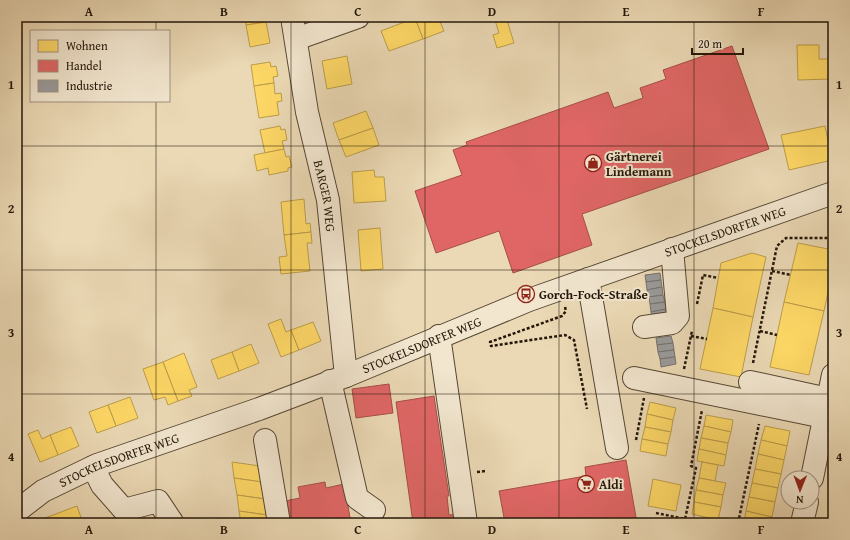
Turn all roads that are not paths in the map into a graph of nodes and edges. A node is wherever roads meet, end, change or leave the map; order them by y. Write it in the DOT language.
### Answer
graph roads {
  1 [pos="292,17"];
  2 [pos="358,17"];
  3 [pos="296,39"];
  4 [pos="833,193"];
  5 [pos="672,249"];
  6 [pos="588,279"];
  7 [pos="644,327"];
  8 [pos="439,336"];
  9 [pos="833,375"];
  10 [pos="338,378"];
  11 [pos="641,379"];
  12 [pos="750,382"];
  13 [pos="826,408"];
  14 [pos="265,440"];
  15 [pos="626,448"];
  16 [pos="93,467"];
  17 [pos="814,470"];
  18 [pos="374,510"];
  19 [pos="805,510"];
  20 [pos="17,511"];
  21 [pos="172,522"];
  22 [pos="280,523"];
  23 [pos="466,523"];
  24 [pos="802,523"];
  1 -- 3 [label="street, BARGER WEG"];
  2 -- 3 [label="street"];
  3 -- 10 [label="street, BARGER WEG"];
  4 -- 5 [label="street, STOCKELSDORFER WEG"];
  5 -- 6 [label="street, STOCKELSDORFER WEG"];
  5 -- 7 [label="street"];
  6 -- 8 [label="street, STOCKELSDORFER WEG"];
  6 -- 15 [label="street"];
  8 -- 10 [label="street, STOCKELSDORFER WEG"];
  8 -- 23 [label="street"];
  9 -- 13 [label="street"];
  10 -- 16 [label="street, STOCKELSDORFER WEG"];
  10 -- 18 [label="street, BARGER WEG"];
  11 -- 13 [label="street"];
  12 -- 13 [label="street"];
  13 -- 17 [label="street"];
  14 -- 22 [label="street"];
  16 -- 20 [label="street, STOCKELSDORFER WEG"];
  16 -- 21 [label="street"];
  19 -- 24 [label="street"];
}
